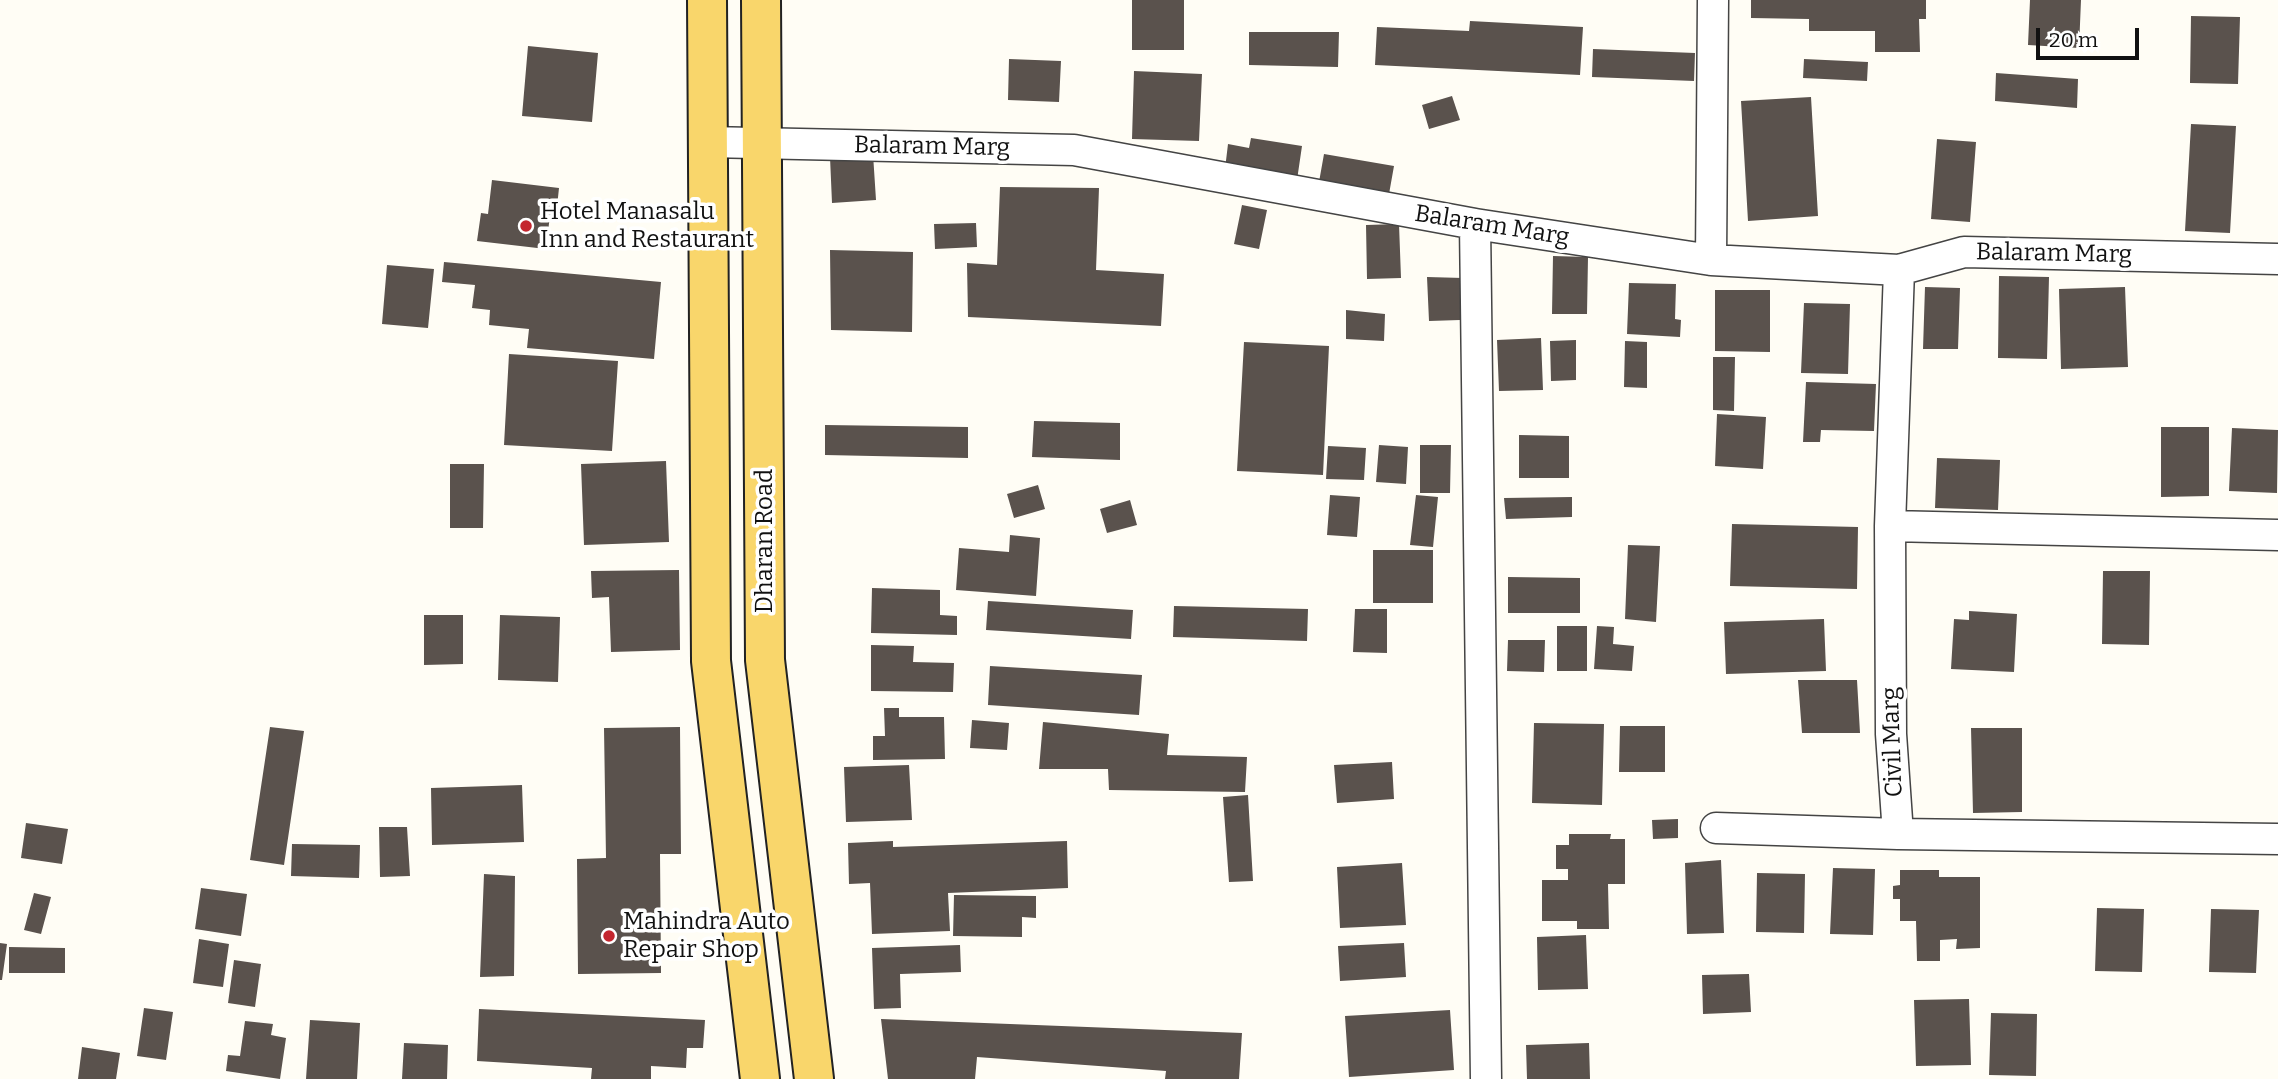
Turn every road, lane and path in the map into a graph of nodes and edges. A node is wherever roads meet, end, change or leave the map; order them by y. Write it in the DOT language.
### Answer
graph roads {
  1 [pos="707,0"];
  2 [pos="761,0"];
  3 [pos="1713,0"];
  4 [pos="708,142"];
  5 [pos="762,144"];
  6 [pos="1475,224"];
  7 [pos="2278,259"];
  8 [pos="1711,260"];
  9 [pos="1899,270"];
  10 [pos="1890,526"];
  11 [pos="2278,536"];
  12 [pos="1716,828"];
  13 [pos="1898,834"];
  14 [pos="2278,839"];
  15 [pos="760,1079"];
  16 [pos="814,1079"];
  17 [pos="1486,1079"];
  1 -- 4 [label="main road"];
  2 -- 5 [label="main road, Dharan Road"];
  3 -- 8 [label="street"];
  4 -- 5 [label="street, Balaram Marg"];
  4 -- 15 [label="main road"];
  5 -- 6 [label="street, Balaram Marg"];
  5 -- 16 [label="main road, Dharan Road"];
  6 -- 8 [label="street, Balaram Marg"];
  6 -- 17 [label="street"];
  7 -- 9 [label="street, Balaram Marg"];
  8 -- 9 [label="street, Balaram Marg"];
  9 -- 10 [label="street, Civil Marg"];
  10 -- 11 [label="street"];
  10 -- 13 [label="street, Civil Marg"];
  12 -- 13 [label="street"];
  13 -- 14 [label="street, Civil Marg"];
}
